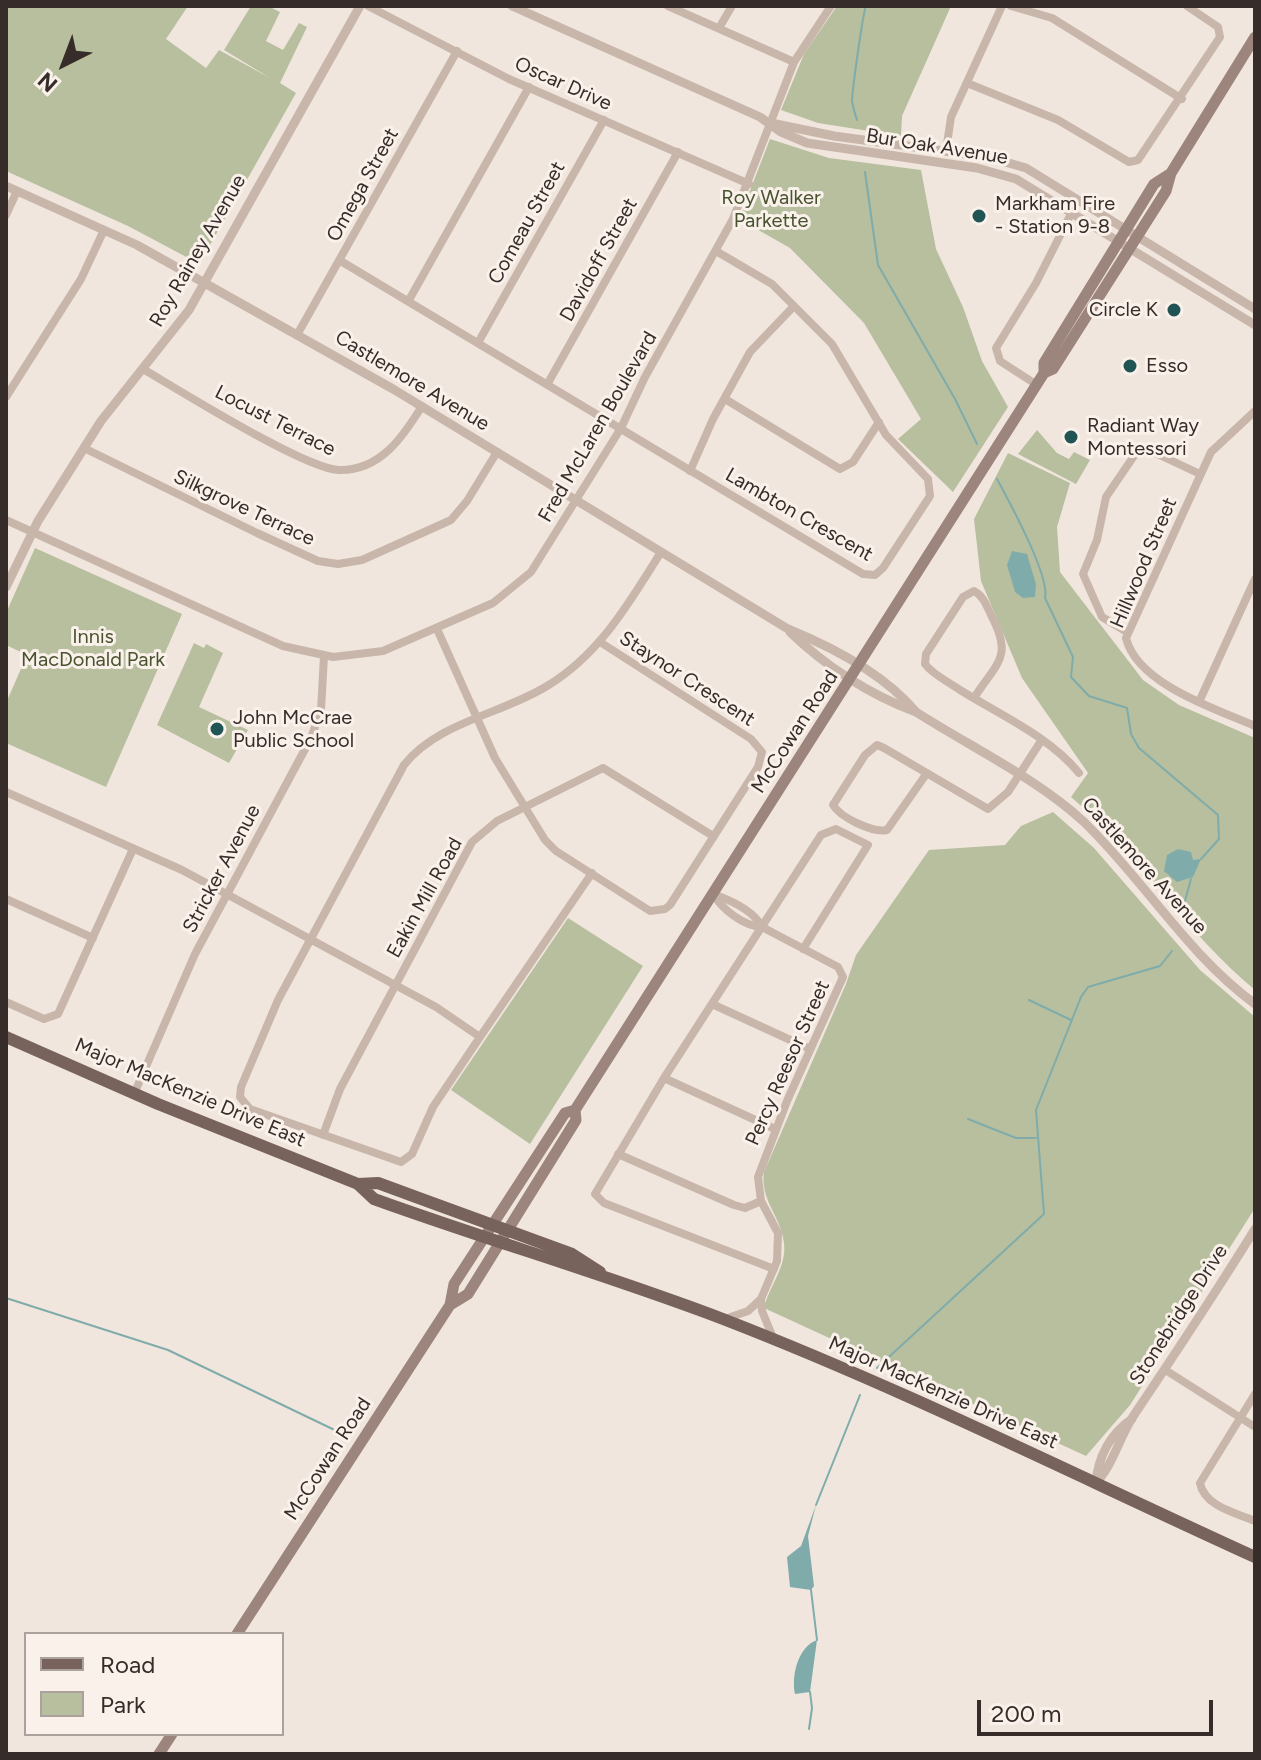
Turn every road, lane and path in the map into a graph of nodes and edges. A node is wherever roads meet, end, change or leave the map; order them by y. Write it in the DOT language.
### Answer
graph roads {
  1 [pos="360,6"];
  2 [pos="368,6"];
  3 [pos="512,6"];
  4 [pos="541,6"];
  5 [pos="668,6"];
  6 [pos="732,6"];
  7 [pos="831,6"];
  8 [pos="1002,6"];
  9 [pos="1011,6"];
  10 [pos="1187,6"];
  11 [pos="536,18"];
  12 [pos="719,28"];
  13 [pos="1255,37"];
  14 [pos="457,51"];
  15 [pos="794,62"];
  16 [pos="967,83"];
  17 [pos="529,87"];
  18 [pos="1182,99"];
  19 [pos="604,120"];
  20 [pos="771,123"];
  21 [pos="946,151"];
  22 [pos="678,152"];
  23 [pos="1171,173"];
  24 [pos="749,184"];
  25 [pos="6,186"];
  26 [pos="17,191"];
  27 [pos="1072,212"];
  28 [pos="6,215"];
  29 [pos="1126,228"];
  30 [pos="104,230"];
  31 [pos="1138,235"];
  32 [pos="1118,240"];
  33 [pos="1130,248"];
  34 [pos="716,251"];
  35 [pos="339,260"];
  36 [pos="204,282"];
  37 [pos="409,300"];
  38 [pos="794,306"];
  39 [pos="1255,309"];
  40 [pos="1255,325"];
  41 [pos="297,335"];
  42 [pos="479,341"];
  43 [pos="143,369"];
  44 [pos="1044,373"];
  45 [pos="548,383"];
  46 [pos="1037,385"];
  47 [pos="6,397"];
  48 [pos="725,399"];
  49 [pos="422,406"];
  50 [pos="1255,411"];
  51 [pos="879,422"];
  52 [pos="621,428"];
  53 [pos="84,448"];
  54 [pos="497,452"];
  55 [pos="690,471"];
  56 [pos="1200,474"];
  57 [pos="576,500"];
  58 [pos="6,520"];
  59 [pos="32,532"];
  60 [pos="661,552"];
  61 [pos="1255,579"];
  62 [pos="6,587"];
  63 [pos="437,629"];
  64 [pos="788,629"];
  65 [pos="1127,632"];
  66 [pos="600,642"];
  67 [pos="324,656"];
  68 [pos="857,666"];
  69 [pos="850,678"];
  70 [pos="974,698"];
  71 [pos="1199,702"];
  72 [pos="916,712"];
  73 [pos="476,719"];
  74 [pos="1255,726"];
  75 [pos="1041,741"];
  76 [pos="927,773"];
  77 [pos="1079,773"];
  78 [pos="1018,776"];
  79 [pos="6,792"];
  80 [pos="524,807"];
  81 [pos="713,836"];
  82 [pos="133,849"];
  83 [pos="592,873"];
  84 [pos="226,894"];
  85 [pos="713,894"];
  86 [pos="6,899"];
  87 [pos="762,927"];
  88 [pos="93,938"];
  89 [pos="310,939"];
  90 [pos="803,949"];
  91 [pos="395,985"];
  92 [pos="6,1002"];
  93 [pos="712,1004"];
  94 [pos="1255,1004"];
  95 [pos="6,1037"];
  96 [pos="480,1037"];
  97 [pos="810,1049"];
  98 [pos="664,1078"];
  99 [pos="134,1094"];
  100 [pos="575,1110"];
  101 [pos="775,1129"];
  102 [pos="323,1135"];
  103 [pos="618,1154"];
  104 [pos="358,1184"];
  105 [pos="761,1201"];
  106 [pos="493,1225"];
  107 [pos="1255,1229"];
  108 [pos="508,1231"];
  109 [pos="484,1239"];
  110 [pos="1252,1241"];
  111 [pos="500,1244"];
  112 [pos="774,1269"];
  113 [pos="609,1278"];
  114 [pos="761,1299"];
  115 [pos="450,1305"];
  116 [pos="724,1319"];
  117 [pos="774,1340"];
  118 [pos="1167,1371"];
  119 [pos="1255,1394"];
  120 [pos="1240,1417"];
  121 [pos="1255,1427"];
  122 [pos="1095,1484"];
  123 [pos="1255,1521"];
  124 [pos="1255,1557"];
  125 [pos="238,1632"];
  126 [pos="171,1736"];
  127 [pos="159,1754"];
  1 -- 36 [label="street, Roy Rainey Avenue"];
  2 -- 14 [label="street, Oscar Drive"];
  3 -- 11 [label="street, Bur Oak Avenue"];
  4 -- 11 [label="street"];
  5 -- 12 [label="street"];
  6 -- 12 [label="street"];
  7 -- 15 [label="street, Fred McLaren Boulevard"];
  8 -- 16 [label="street"];
  9 -- 18 [label="street"];
  10 -- 18 [label="street"];
  11 -- 20 [label="street, Bur Oak Avenue"];
  12 -- 15 [label="street"];
  13 -- 23 [label="main road, McCowan Road"];
  14 -- 17 [label="street, Oscar Drive"];
  14 -- 35 [label="street, Omega Street"];
  15 -- 20 [label="street, Fred McLaren Boulevard"];
  16 -- 18 [label="street"];
  16 -- 21 [label="street"];
  17 -- 19 [label="street, Oscar Drive"];
  17 -- 37 [label="street"];
  19 -- 22 [label="street, Oscar Drive"];
  19 -- 42 [label="street, Comeau Street"];
  20 -- 21 [label="street, Bur Oak Avenue"];
  20 -- 24 [label="street, Fred McLaren Boulevard"];
  20 -- 27 [label="street, Bur Oak Avenue"];
  21 -- 29 [label="street, Bur Oak Avenue"];
  22 -- 24 [label="street, Oscar Drive"];
  22 -- 45 [label="street, Davidoff Street"];
  23 -- 29 [label="main road, McCowan Road"];
  23 -- 31 [label="main road, McCowan Road"];
  24 -- 34 [label="street, Fred McLaren Boulevard"];
  25 -- 26 [label="street, Castlemore Avenue"];
  26 -- 28 [label="street"];
  26 -- 30 [label="street, Castlemore Avenue"];
  27 -- 32 [label="street, Bur Oak Avenue"];
  27 -- 46 [label="street"];
  29 -- 31 [label="street, Bur Oak Avenue"];
  29 -- 32 [label="main road, McCowan Road"];
  30 -- 36 [label="street, Castlemore Avenue"];
  30 -- 47 [label="street"];
  31 -- 33 [label="main road, McCowan Road"];
  31 -- 39 [label="street, Bur Oak Avenue"];
  32 -- 33 [label="street, Bur Oak Avenue"];
  32 -- 44 [label="main road, McCowan Road"];
  33 -- 40 [label="street, Bur Oak Avenue"];
  33 -- 44 [label="main road, McCowan Road"];
  34 -- 38 [label="street, Lambton Crescent"];
  34 -- 52 [label="street, Fred McLaren Boulevard"];
  35 -- 37 [label="street, Lambton Crescent"];
  35 -- 41 [label="street, Omega Street"];
  36 -- 41 [label="street, Castlemore Avenue"];
  36 -- 43 [label="street, Roy Rainey Avenue"];
  37 -- 42 [label="street, Lambton Crescent"];
  38 -- 48 [label="street"];
  38 -- 51 [label="street, Lambton Crescent"];
  41 -- 49 [label="street, Castlemore Avenue"];
  42 -- 45 [label="street, Lambton Crescent"];
  43 -- 49 [label="street, Locust Terrace"];
  43 -- 53 [label="street, Roy Rainey Avenue"];
  44 -- 46 [label="main road, McCowan Road"];
  45 -- 52 [label="street, Lambton Crescent"];
  46 -- 68 [label="main road, McCowan Road"];
  48 -- 51 [label="street"];
  48 -- 55 [label="street"];
  49 -- 54 [label="street, Castlemore Avenue"];
  50 -- 56 [label="street, Hillwood Street"];
  51 -- 55 [label="street, Lambton Crescent"];
  52 -- 55 [label="street, Lambton Crescent"];
  52 -- 57 [label="street, Fred McLaren Boulevard"];
  53 -- 54 [label="street, Silkgrove Terrace"];
  53 -- 59 [label="street, Roy Rainey Avenue"];
  54 -- 57 [label="street, Castlemore Avenue"];
  56 -- 65 [label="street, Hillwood Street"];
  56 -- 65 [label="street"];
  57 -- 60 [label="street, Castlemore Avenue"];
  57 -- 63 [label="street, Fred McLaren Boulevard"];
  58 -- 59 [label="street, Fred McLaren Boulevard"];
  59 -- 62 [label="street, Roy Rainey Avenue"];
  59 -- 67 [label="street, Fred McLaren Boulevard"];
  60 -- 64 [label="street, Castlemore Avenue"];
  60 -- 66 [label="street"];
  61 -- 71 [label="street"];
  63 -- 67 [label="street, Fred McLaren Boulevard"];
  63 -- 73 [label="street, Staynor Crescent"];
  64 -- 68 [label="street, Castlemore Avenue"];
  64 -- 69 [label="street, Castlemore Avenue"];
  65 -- 71 [label="street, Hillwood Street"];
  66 -- 73 [label="street"];
  66 -- 81 [label="street, Staynor Crescent"];
  67 -- 84 [label="street, Stricker Avenue"];
  68 -- 69 [label="main road, McCowan Road"];
  68 -- 72 [label="street, Castlemore Avenue"];
  69 -- 72 [label="street, Castlemore Avenue"];
  69 -- 85 [label="main road, McCowan Road"];
  70 -- 70 [label="street"];
  70 -- 75 [label="street"];
  71 -- 74 [label="street, Hillwood Street"];
  72 -- 78 [label="street, Castlemore Avenue"];
  73 -- 80 [label="street, Staynor Crescent"];
  73 -- 89 [label="street"];
  75 -- 77 [label="street"];
  75 -- 78 [label="street"];
  76 -- 76 [label="street"];
  76 -- 78 [label="street"];
  78 -- 94 [label="street, Castlemore Avenue"];
  79 -- 82 [label="street"];
  80 -- 81 [label="street, Eakin Mill Road"];
  80 -- 83 [label="street, Staynor Crescent"];
  80 -- 91 [label="street, Eakin Mill Road"];
  81 -- 83 [label="street, Staynor Crescent"];
  82 -- 84 [label="street"];
  82 -- 88 [label="street"];
  83 -- 96 [label="street"];
  84 -- 89 [label="street"];
  84 -- 99 [label="street, Stricker Avenue"];
  85 -- 87 [label="street, Percy Reesor Street"];
  85 -- 100 [label="main road, McCowan Road"];
  86 -- 88 [label="street"];
  87 -- 90 [label="street, Percy Reesor Street"];
  87 -- 90 [label="street"];
  87 -- 93 [label="street"];
  88 -- 92 [label="street"];
  89 -- 91 [label="street"];
  89 -- 102 [label="street"];
  90 -- 97 [label="street, Percy Reesor Street"];
  91 -- 96 [label="street"];
  91 -- 102 [label="street, Eakin Mill Road"];
  93 -- 97 [label="street"];
  93 -- 98 [label="street"];
  95 -- 99 [label="main road, Major MacKenzie Drive East"];
  96 -- 102 [label="street"];
  97 -- 101 [label="street, Percy Reesor Street"];
  98 -- 101 [label="street"];
  98 -- 103 [label="street"];
  99 -- 104 [label="main road, Major MacKenzie Drive East"];
  100 -- 106 [label="main road, McCowan Road"];
  100 -- 108 [label="main road, McCowan Road"];
  101 -- 105 [label="street, Percy Reesor Street"];
  103 -- 105 [label="street"];
  103 -- 112 [label="street"];
  104 -- 106 [label="main road, Major MacKenzie Drive East"];
  104 -- 109 [label="main road, Major MacKenzie Drive East"];
  105 -- 112 [label="street, Percy Reesor Street"];
  106 -- 108 [label="main road, Major MacKenzie Drive East"];
  106 -- 109 [label="main road, McCowan Road"];
  107 -- 110 [label="street, Stonebridge Drive"];
  108 -- 111 [label="main road, McCowan Road"];
  108 -- 113 [label="main road, Major MacKenzie Drive East"];
  109 -- 111 [label="main road, Major MacKenzie Drive East"];
  109 -- 115 [label="main road, McCowan Road"];
  110 -- 118 [label="street, Stonebridge Drive"];
  111 -- 113 [label="main road, Major MacKenzie Drive East"];
  111 -- 115 [label="main road, McCowan Road"];
  112 -- 114 [label="street, Percy Reesor Street"];
  113 -- 116 [label="main road, Major MacKenzie Drive East"];
  114 -- 116 [label="street"];
  114 -- 117 [label="street"];
  115 -- 125 [label="main road, McCowan Road"];
  116 -- 117 [label="main road, Major MacKenzie Drive East"];
  117 -- 122 [label="main road, Major MacKenzie Drive East"];
  118 -- 120 [label="street"];
  118 -- 122 [label="street, Stonebridge Drive"];
  119 -- 120 [label="street"];
  120 -- 121 [label="street"];
  120 -- 123 [label="street"];
  122 -- 124 [label="main road, Major MacKenzie Drive East"];
  126 -- 127 [label="main road"];
}
